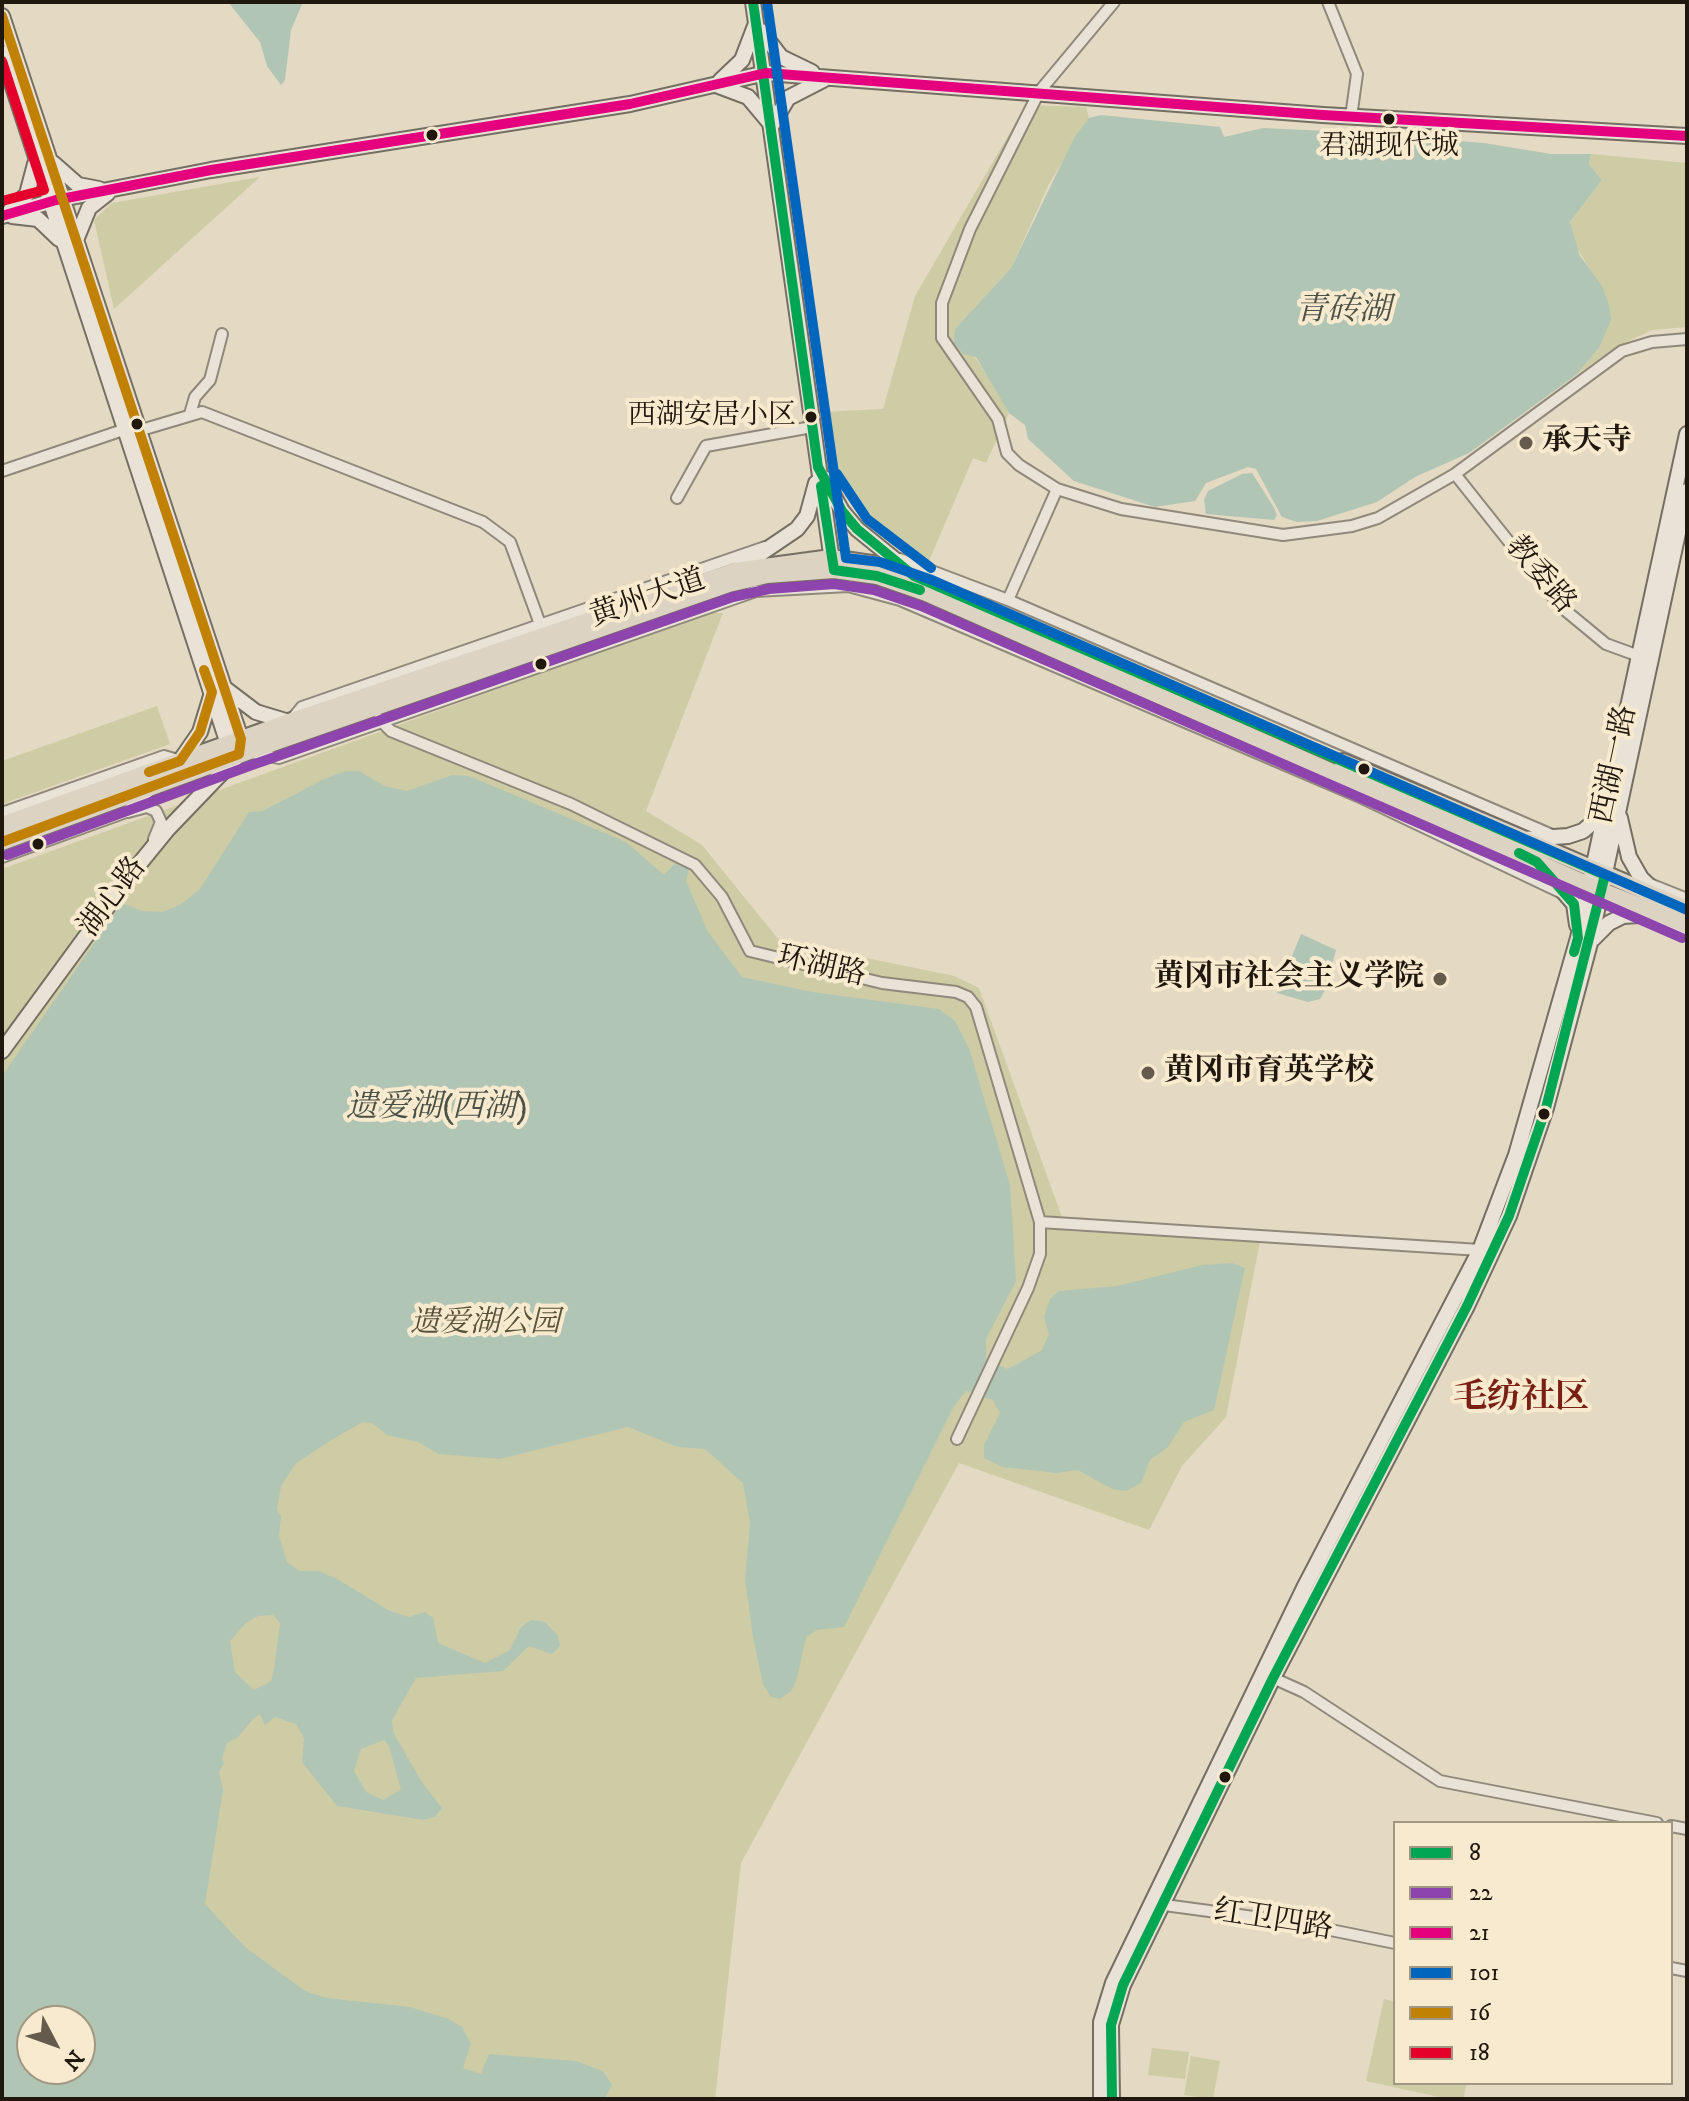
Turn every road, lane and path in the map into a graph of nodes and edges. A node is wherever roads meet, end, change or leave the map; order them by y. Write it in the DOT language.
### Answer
graph roads {
  1 [pos="753,2"];
  2 [pos="1114,2"];
  3 [pos="1328,2"];
  4 [pos="2,16"];
  5 [pos="756,21"];
  6 [pos="2,53"];
  7 [pos="766,73"];
  8 [pos="827,78"];
  9 [pos="715,85"];
  10 [pos="1039,92"];
  11 [pos="1351,117"];
  12 [pos="772,126"];
  13 [pos="1687,136"];
  14 [pos="42,159"];
  15 [pos="115,189"];
  16 [pos="56,200"];
  17 [pos="3,216"];
  18 [pos="69,242"];
  19 [pos="222,334"];
  20 [pos="1687,339"];
  21 [pos="190,414"];
  22 [pos="812,427"];
  23 [pos="131,430"];
  24 [pos="1687,434"];
  25 [pos="818,467"];
  26 [pos="2,471"];
  27 [pos="1455,474"];
  28 [pos="1057,489"];
  29 [pos="1687,491"];
  30 [pos="677,498"];
  31 [pos="778,542"];
  32 [pos="887,554"];
  33 [pos="832,564"];
  34 [pos="735,571"];
  35 [pos="914,576"];
  36 [pos="1008,600"];
  37 [pos="540,624"];
  38 [pos="1639,656"];
  39 [pos="217,689"];
  40 [pos="373,708"];
  41 [pos="289,722"];
  42 [pos="239,747"];
  43 [pos="180,761"];
  44 [pos="153,787"];
  45 [pos="1613,809"];
  46 [pos="126,812"];
  47 [pos="2,813"];
  48 [pos="2,825"];
  49 [pos="1557,838"];
  50 [pos="1523,839"];
  51 [pos="2,842"];
  52 [pos="2,857"];
  53 [pos="144,858"];
  54 [pos="1537,862"];
  55 [pos="1598,880"];
  56 [pos="1646,883"];
  57 [pos="1569,895"];
  58 [pos="1687,899"];
  59 [pos="1661,907"];
  60 [pos="1687,909"];
  61 [pos="1635,914"];
  62 [pos="1687,925"];
  63 [pos="1687,935"];
  64 [pos="1584,940"];
  65 [pos="2,1051"];
  66 [pos="1040,1222"];
  67 [pos="1480,1250"];
  68 [pos="957,1439"];
  69 [pos="1273,1678"];
  70 [pos="1647,1821"];
  71 [pos="1157,1904"];
  72 [pos="1393,1943"];
  73 [pos="1101,2099"];
  74 [pos="1112,2099"];
  1 -- 5 [label="main road"];
  2 -- 10 [label="street"];
  3 -- 11 [label="street"];
  4 -- 14 [label="main road"];
  5 -- 7 [label="main road"];
  5 -- 8 [label="main road"];
  5 -- 9 [label="main road"];
  6 -- 14 [label="main road"];
  7 -- 8 [label="main road"];
  7 -- 9 [label="main road"];
  7 -- 12 [label="main road"];
  8 -- 10 [label="main road"];
  8 -- 12 [label="main road"];
  9 -- 12 [label="main road"];
  9 -- 15 [label="main road"];
  10 -- 11 [label="main road"];
  10 -- 28 [label="street"];
  11 -- 13 [label="main road"];
  12 -- 22 [label="main road"];
  14 -- 15 [label="main road"];
  14 -- 16 [label="main road"];
  14 -- 17 [label="main road"];
  15 -- 16 [label="main road"];
  15 -- 18 [label="main road"];
  16 -- 17 [label="main road"];
  16 -- 18 [label="main road"];
  17 -- 18 [label="main road"];
  18 -- 23 [label="main road"];
  19 -- 21 [label="street"];
  20 -- 27 [label="street"];
  21 -- 23 [label="street"];
  21 -- 37 [label="street"];
  22 -- 25 [label="main road"];
  22 -- 30 [label="street"];
  23 -- 26 [label="street"];
  23 -- 39 [label="main road"];
  24 -- 38 [label="main road, 西湖一路"];
  25 -- 31 [label="main road"];
  25 -- 32 [label="main road"];
  25 -- 33 [label="main road"];
  27 -- 28 [label="street"];
  27 -- 38 [label="street, 教委路"];
  28 -- 36 [label="street"];
  29 -- 45 [label="main road, 西湖一路"];
  31 -- 34 [label="main road"];
  31 -- 37 [label="street"];
  32 -- 35 [label="main road"];
  32 -- 36 [label="street"];
  33 -- 34 [label="main road, 黄州大道"];
  33 -- 35 [label="main road, 黄州大道"];
  33 -- 40 [label="main road, 黄州大道"];
  33 -- 54 [label="main road, 黄州大道"];
  34 -- 40 [label="main road, 黄州大道"];
  35 -- 50 [label="main road, 黄州大道"];
  36 -- 49 [label="street"];
  37 -- 41 [label="street"];
  38 -- 45 [label="main road, 西湖一路"];
  39 -- 41 [label="main road"];
  39 -- 42 [label="main road"];
  39 -- 43 [label="main road"];
  40 -- 41 [label="main road, 黄州大道"];
  40 -- 42 [label="main road, 黄州大道"];
  40 -- 57 [label="street"];
  40 -- 66 [label="street, 环湖路"];
  41 -- 42 [label="main road, 黄州大道"];
  42 -- 43 [label="main road, 黄州大道"];
  42 -- 44 [label="main road, 黄州大道"];
  42 -- 53 [label="main road, 湖心路"];
  43 -- 47 [label="street"];
  43 -- 48 [label="main road, 黄州大道"];
  44 -- 46 [label="street"];
  44 -- 51 [label="main road, 黄州大道"];
  45 -- 49 [label="main road"];
  45 -- 55 [label="main road, 西湖一路"];
  45 -- 56 [label="main road"];
  46 -- 52 [label="street"];
  46 -- 53 [label="street"];
  49 -- 50 [label="main road"];
  50 -- 55 [label="main road, 黄州大道"];
  53 -- 65 [label="main road, 湖心路"];
  54 -- 55 [label="main road, 黄州大道"];
  54 -- 57 [label="main road"];
  55 -- 59 [label="main road, 黄州大道"];
  55 -- 64 [label="main road, 西湖一路"];
  56 -- 58 [label="street"];
  56 -- 59 [label="main road"];
  57 -- 64 [label="main road"];
  59 -- 60 [label="main road, 黄州大道"];
  59 -- 61 [label="main road"];
  59 -- 62 [label="main road, 黄州大道"];
  61 -- 63 [label="street"];
  61 -- 64 [label="main road"];
  64 -- 67 [label="main road, 西湖一路"];
  64 -- 69 [label="main road, 西湖一路"];
  66 -- 67 [label="street"];
  66 -- 68 [label="street, 环湖路"];
  67 -- 71 [label="main road, 西湖一路"];
  69 -- 70 [label="street"];
  69 -- 71 [label="main road, 西湖一路"];
  71 -- 72 [label="street, 红卫四路"];
  71 -- 73 [label="main road, 西湖一路"];
  71 -- 74 [label="main road, 西湖一路"];
}
